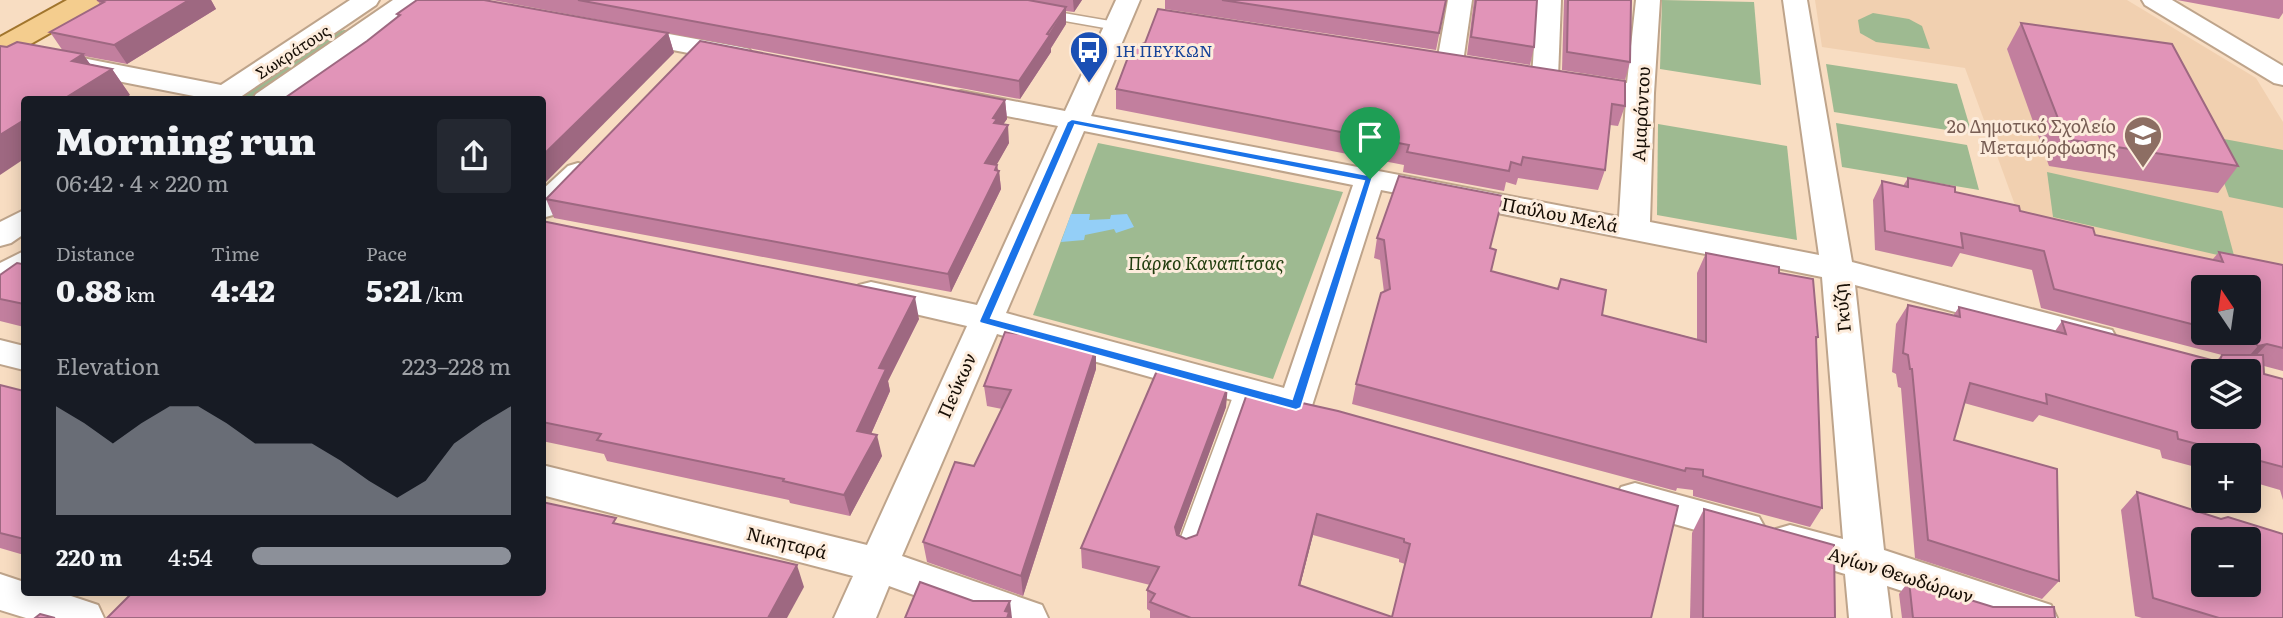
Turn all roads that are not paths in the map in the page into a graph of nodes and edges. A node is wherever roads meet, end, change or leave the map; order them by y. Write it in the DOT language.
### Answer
graph roads {
  1 [pos="51,0"];
  2 [pos="88,0"];
  3 [pos="367,0"];
  4 [pos="409,0"];
  5 [pos="1460,0"];
  6 [pos="1549,0"];
  7 [pos="1648,0"];
  8 [pos="1795,0"];
  9 [pos="2154,0"];
  10 [pos="1038,12"];
  11 [pos="1122,13"];
  12 [pos="1150,16"];
  13 [pos="0,28"];
  14 [pos="607,30"];
  15 [pos="0,49"];
  16 [pos="1422,58"];
  17 [pos="766,60"];
  18 [pos="1450,62"];
  19 [pos="1477,67"];
  20 [pos="1518,73"];
  21 [pos="1545,77"];
  22 [pos="2283,77"];
  23 [pos="1640,93"];
  24 [pos="940,95"];
  25 [pos="216,96"];
  26 [pos="223,96"];
  27 [pos="272,96"];
  28 [pos="1072,122"];
  29 [pos="597,151"];
  30 [pos="1370,179"];
  31 [pos="546,204"];
  32 [pos="21,222"];
  33 [pos="1634,228"];
  34 [pos="0,236"];
  35 [pos="21,264"];
  36 [pos="1837,270"];
  37 [pos="0,278"];
  38 [pos="835,286"];
  39 [pos="985,321"];
  40 [pos="2130,346"];
  41 [pos="0,352"];
  42 [pos="21,357"];
  43 [pos="1242,391"];
  44 [pos="546,481"];
  45 [pos="1601,489"];
  46 [pos="1186,548"];
  47 [pos="1866,562"];
  48 [pos="878,565"];
  49 [pos="0,593"];
  50 [pos="83,618"];
  51 [pos="855,618"];
  52 [pos="1027,618"];
  53 [pos="1870,618"];
  54 [pos="2036,618"];
  1 -- 13 [label="main road"];
  2 -- 15 [label="main road"];
  3 -- 26 [label="street, Σωκράτους"];
  4 -- 27 [label="street, Σωκράτους"];
  5 -- 18 [label="street"];
  6 -- 21 [label="street"];
  7 -- 23 [label="street, Αμαράντου"];
  8 -- 36 [label="street, Γκύζη"];
  9 -- 22 [label="street"];
  10 -- 11 [label="lane"];
  11 -- 12 [label="street"];
  11 -- 28 [label="street, Πεύκων"];
  14 -- 17 [label="street"];
  15 -- 25 [label="street"];
  16 -- 18 [label="street"];
  18 -- 19 [label="street"];
  20 -- 21 [label="street"];
  21 -- 23 [label="street"];
  23 -- 33 [label="street, Αμαράντου"];
  24 -- 28 [label="street, Παύλου Μελά"];
  28 -- 30 [label="street, Παύλου Μελά"];
  28 -- 39 [label="street, Πεύκων"];
  29 -- 31 [label="street"];
  30 -- 33 [label="street, Παύλου Μελά"];
  30 -- 43 [label="street"];
  32 -- 34 [label="street"];
  33 -- 36 [label="street, Παύλου Μελά"];
  35 -- 37 [label="street"];
  36 -- 40 [label="street, Παύλου Μελά"];
  36 -- 47 [label="street, Γκύζη"];
  38 -- 39 [label="street"];
  39 -- 43 [label="street"];
  39 -- 48 [label="street, Πεύκων"];
  41 -- 42 [label="street"];
  43 -- 46 [label="lane"];
  44 -- 48 [label="street, Νικηταρά"];
  45 -- 47 [label="street, Αγίων Θεωδώρων"];
  47 -- 53 [label="street, Γκύζη"];
  47 -- 54 [label="street, Αγίων Θεωδώρων"];
  48 -- 51 [label="street, Πεύκων"];
  48 -- 52 [label="street, Νικηταρά"];
  49 -- 50 [label="street"];
}
